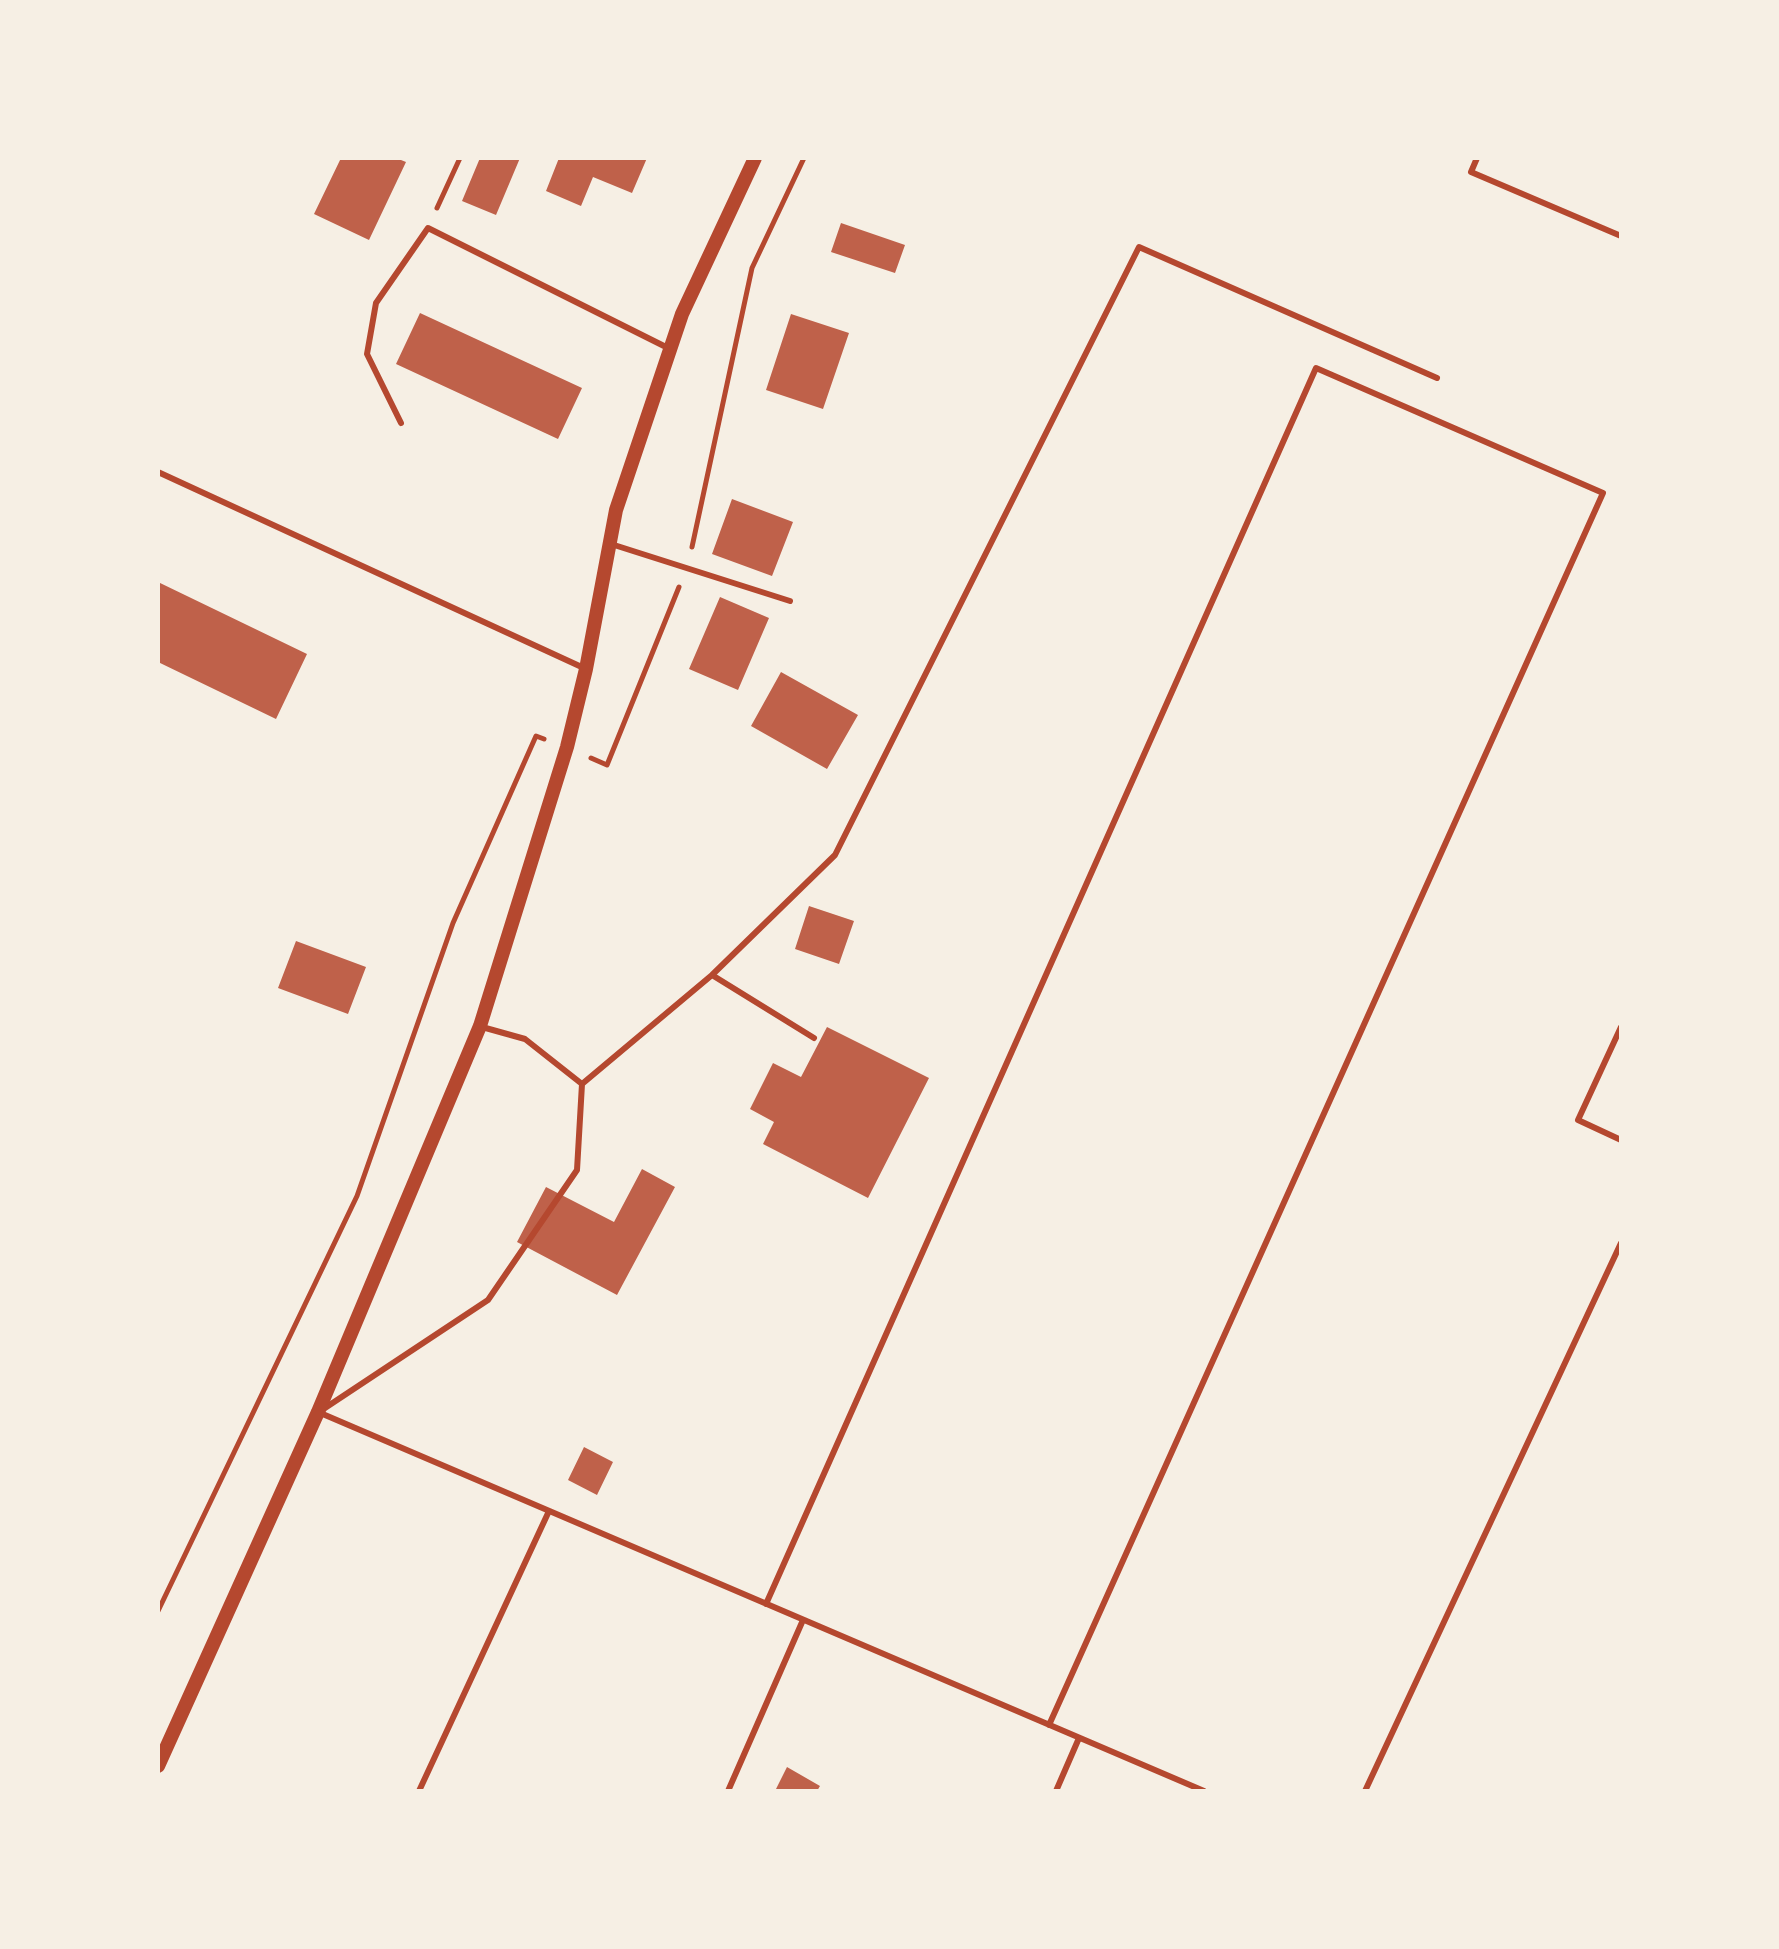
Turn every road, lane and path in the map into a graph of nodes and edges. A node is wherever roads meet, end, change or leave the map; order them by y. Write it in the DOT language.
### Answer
graph roads {
  1 [pos="460,158"];
  2 [pos="755,158"];
  3 [pos="1477,158"];
  4 [pos="428,228"];
  5 [pos="1621,236"];
  6 [pos="671,350"];
  7 [pos="1437,378"];
  8 [pos="401,423"];
  9 [pos="158,470"];
  10 [pos="610,544"];
  11 [pos="790,601"];
  12 [pos="586,669"];
  13 [pos="712,975"];
  14 [pos="480,1026"];
  15 [pos="1621,1027"];
  16 [pos="814,1038"];
  17 [pos="582,1084"];
  18 [pos="1621,1140"];
  19 [pos="1621,1243"];
  20 [pos="318,1412"];
  21 [pos="549,1511"];
  22 [pos="766,1604"];
  23 [pos="803,1620"];
  24 [pos="1049,1725"];
  25 [pos="1079,1738"];
  26 [pos="158,1766"];
  27 [pos="419,1791"];
  28 [pos="728,1791"];
  29 [pos="1056,1791"];
  30 [pos="1204,1791"];
  31 [pos="1365,1791"];
  1 -- 4 [label="path"];
  2 -- 6 [label="street"];
  3 -- 5 [label="lane"];
  4 -- 6 [label="lane"];
  4 -- 8 [label="lane"];
  6 -- 10 [label="street"];
  7 -- 13 [label="lane"];
  9 -- 12 [label="lane"];
  10 -- 11 [label="lane"];
  10 -- 12 [label="street"];
  12 -- 14 [label="street"];
  13 -- 16 [label="lane"];
  13 -- 17 [label="lane"];
  14 -- 17 [label="lane"];
  14 -- 20 [label="street"];
  15 -- 18 [label="lane"];
  17 -- 20 [label="lane"];
  19 -- 31 [label="lane"];
  20 -- 21 [label="lane"];
  20 -- 26 [label="street"];
  21 -- 22 [label="lane"];
  21 -- 27 [label="lane"];
  22 -- 23 [label="lane"];
  22 -- 24 [label="lane"];
  23 -- 24 [label="lane"];
  23 -- 28 [label="lane"];
  24 -- 25 [label="lane"];
  25 -- 29 [label="lane"];
  25 -- 30 [label="lane"];
}
